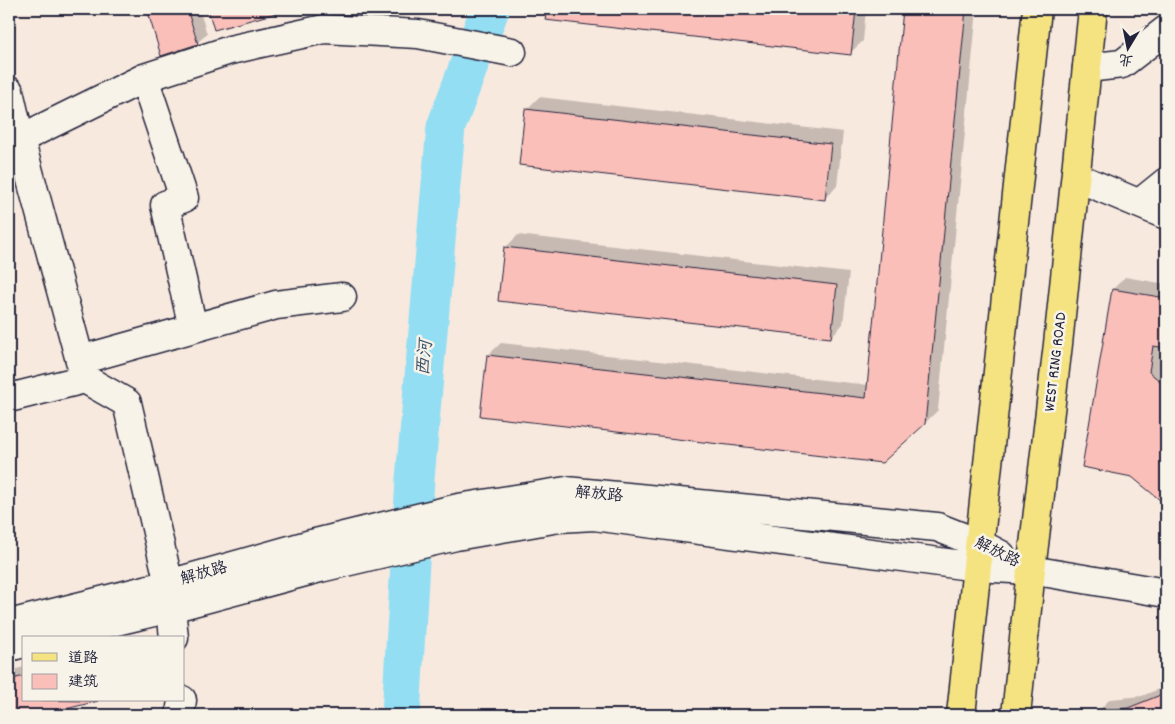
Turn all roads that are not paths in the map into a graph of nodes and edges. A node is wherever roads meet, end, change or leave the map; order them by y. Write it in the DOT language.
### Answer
graph roads {
  1 [pos="1037,9"];
  2 [pos="1094,9"];
  3 [pos="1166,30"];
  4 [pos="512,52"];
  5 [pos="1087,68"];
  6 [pos="144,78"];
  7 [pos="9,90"];
  8 [pos="14,141"];
  9 [pos="1076,177"];
  10 [pos="1166,182"];
  11 [pos="1140,204"];
  12 [pos="1166,215"];
  13 [pos="342,297"];
  14 [pos="193,328"];
  15 [pos="83,370"];
  16 [pos="9,398"];
  17 [pos="979,555"];
  18 [pos="315,556"];
  19 [pos="1031,570"];
  20 [pos="1166,593"];
  21 [pos="170,596"];
  22 [pos="9,624"];
  23 [pos="52,636"];
  24 [pos="174,636"];
  25 [pos="22,643"];
  26 [pos="9,646"];
  27 [pos="182,702"];
  28 [pos="180,715"];
  29 [pos="961,715"];
  30 [pos="1016,715"];
  1 -- 17 [label="main road"];
  2 -- 5 [label="main road, WEST RING ROAD"];
  3 -- 5 [label="street"];
  4 -- 6 [label="street"];
  5 -- 9 [label="main road, WEST RING ROAD"];
  6 -- 8 [label="street"];
  6 -- 14 [label="street"];
  7 -- 8 [label="street"];
  8 -- 15 [label="street"];
  9 -- 11 [label="street"];
  9 -- 19 [label="main road, WEST RING ROAD"];
  10 -- 11 [label="street"];
  11 -- 12 [label="street"];
  13 -- 14 [label="street"];
  14 -- 15 [label="street"];
  15 -- 16 [label="street"];
  15 -- 21 [label="street"];
  17 -- 18 [label="street, 解放路"];
  17 -- 18 [label="street, 解放路"];
  17 -- 19 [label="street, 解放路"];
  17 -- 29 [label="main road"];
  18 -- 21 [label="street, 解放路"];
  19 -- 20 [label="street, 解放路"];
  19 -- 30 [label="main road, WEST RING ROAD"];
  21 -- 22 [label="street, 解放路"];
  21 -- 23 [label="street, 解放路"];
  21 -- 24 [label="street"];
  25 -- 26 [label="street"];
  27 -- 28 [label="street"];
}
